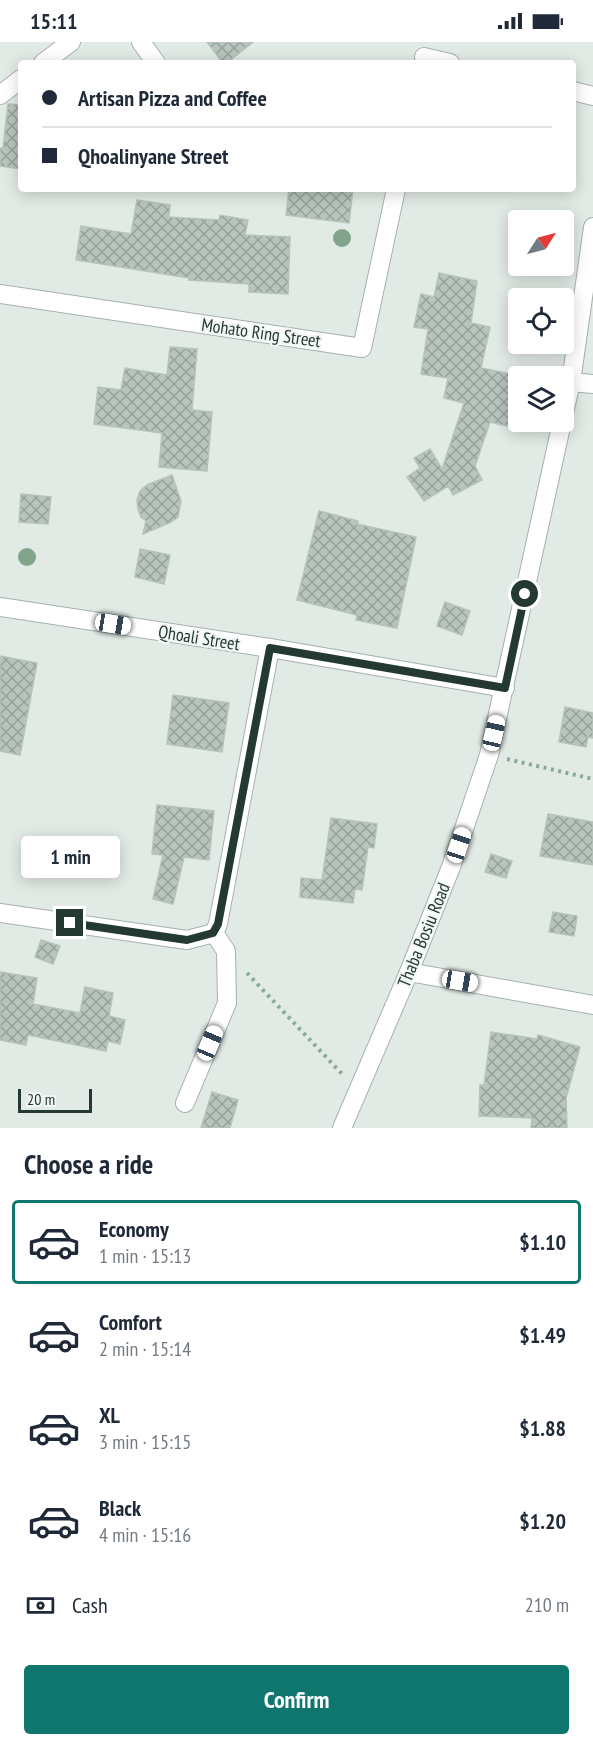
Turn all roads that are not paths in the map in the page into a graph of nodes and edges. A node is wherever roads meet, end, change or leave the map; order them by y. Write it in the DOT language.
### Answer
graph roads {
  1 [pos="71,42"];
  2 [pos="141,42"];
  3 [pos="424,54"];
  4 [pos="47,60"];
  5 [pos="154,60"];
  6 [pos="441,60"];
  7 [pos="18,81"];
  8 [pos="576,92"];
  9 [pos="0,95"];
  10 [pos="593,96"];
  11 [pos="395,192"];
  12 [pos="593,227"];
  13 [pos="0,294"];
  14 [pos="573,366"];
  15 [pos="574,382"];
  16 [pos="593,384"];
  17 [pos="560,432"];
  18 [pos="0,607"];
  19 [pos="270,648"];
  20 [pos="505,688"];
  21 [pos="0,913"];
  22 [pos="213,933"];
  23 [pos="409,972"];
  24 [pos="593,1005"];
  25 [pos="185,1103"];
  26 [pos="342,1128"];
  1 -- 4 [label="street"];
  2 -- 5 [label="street"];
  3 -- 6 [label="street"];
  7 -- 9 [label="street"];
  8 -- 10 [label="street"];
  11 -- 13 [label="street, Mohato Ring Street"];
  12 -- 14 [label="street"];
  15 -- 16 [label="street"];
  17 -- 20 [label="street, Thaba Bosiu Road"];
  18 -- 19 [label="street, Qhoali Street"];
  19 -- 20 [label="street, Qhoali Street"];
  19 -- 22 [label="street"];
  20 -- 23 [label="street, Thaba Bosiu Road"];
  21 -- 22 [label="street"];
  22 -- 25 [label="street"];
  23 -- 24 [label="street"];
  23 -- 26 [label="street, Thaba Bosiu Road"];
}
